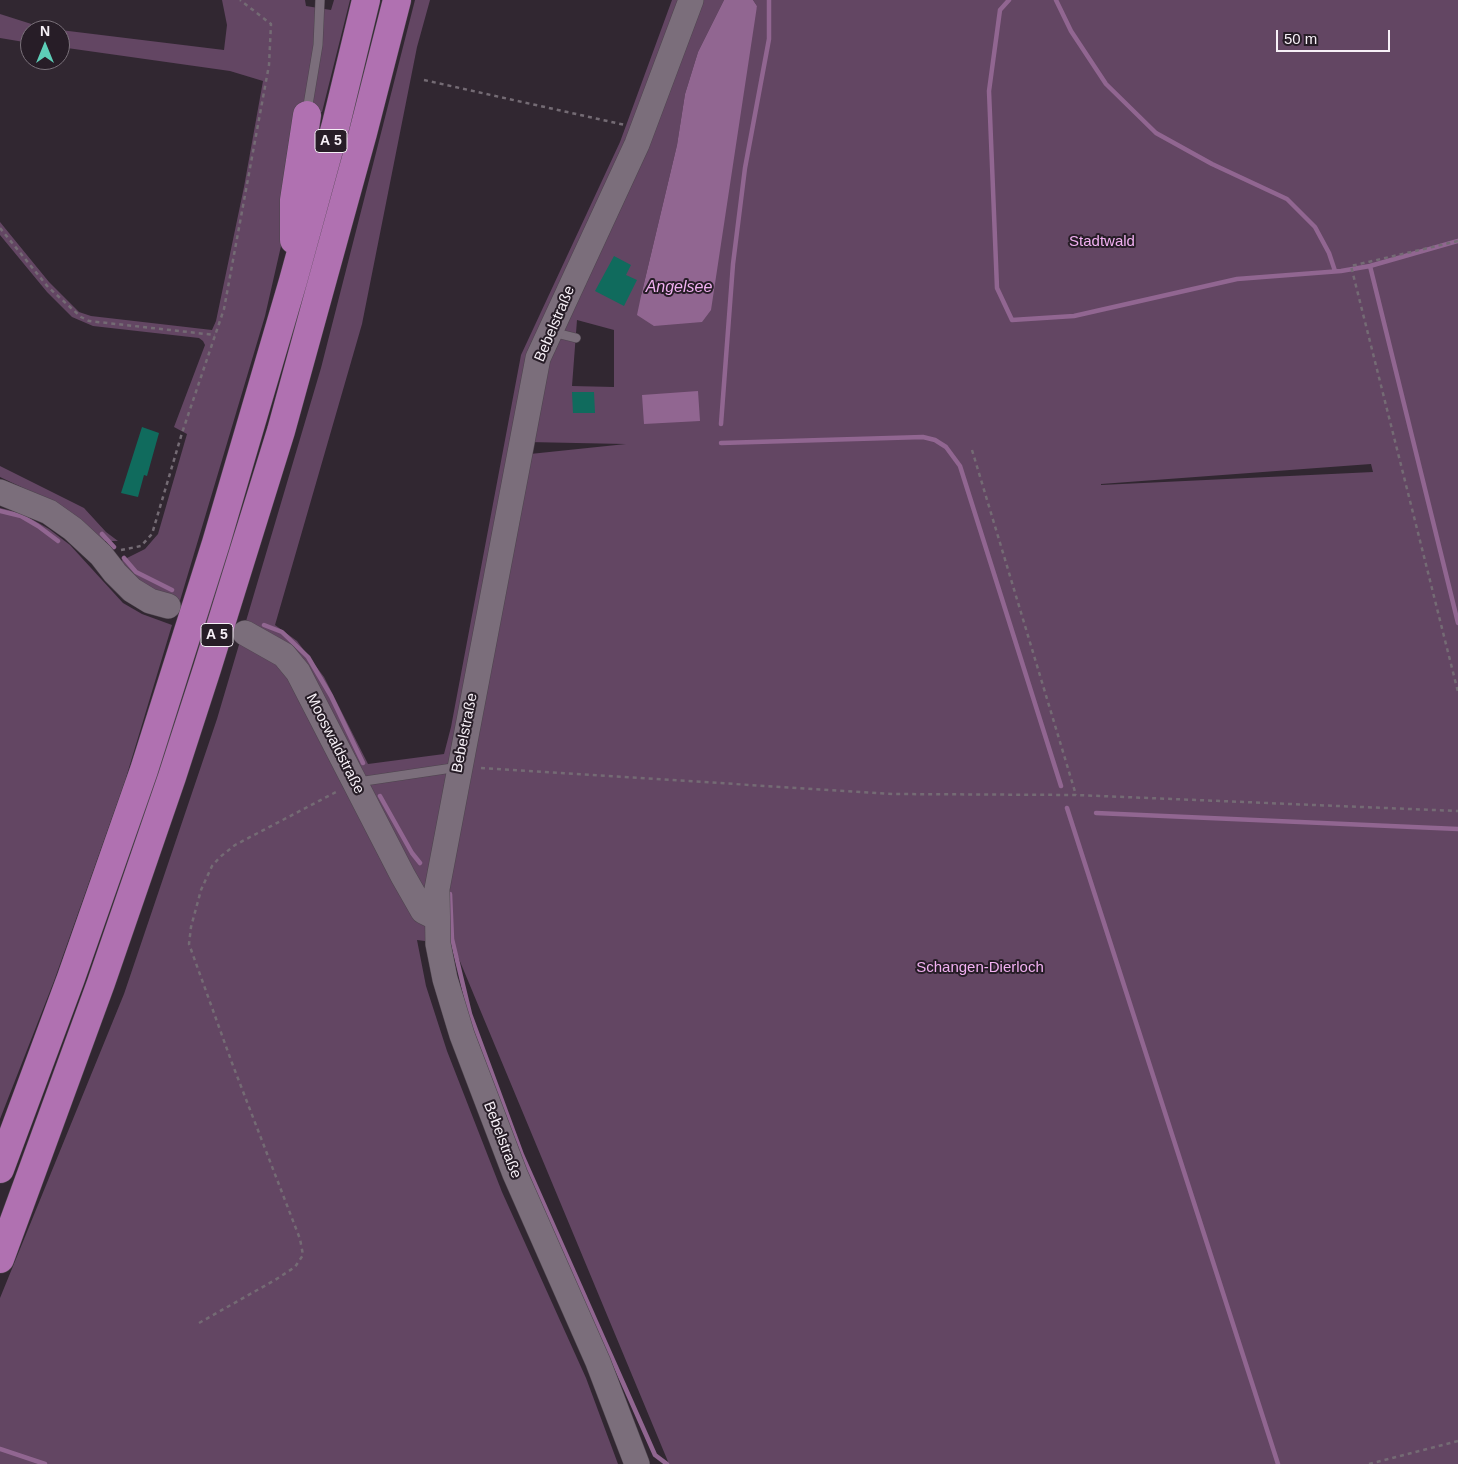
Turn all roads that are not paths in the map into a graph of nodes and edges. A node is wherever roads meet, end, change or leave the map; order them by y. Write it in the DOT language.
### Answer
graph roads {
  1 [pos="320,0"];
  2 [pos="366,0"];
  3 [pos="397,0"];
  4 [pos="691,0"];
  5 [pos="307,115"];
  6 [pos="293,281"];
  7 [pos="549,331"];
  8 [pos="576,338"];
  9 [pos="0,492"];
  10 [pos="168,606"];
  11 [pos="245,633"];
  12 [pos="459,767"];
  13 [pos="355,782"];
  14 [pos="403,876"];
  15 [pos="437,889"];
  16 [pos="437,918"];
  17 [pos="0,1169"];
  18 [pos="0,1259"];
  19 [pos="637,1464"];
  1 -- 5 [label="lane"];
  2 -- 6 [label="highway, A 5"];
  3 -- 18 [label="highway, A 5"];
  4 -- 7 [label="street, Bebelstraße"];
  5 -- 6 [label="highway"];
  6 -- 17 [label="highway, A 5"];
  7 -- 8 [label="lane"];
  7 -- 12 [label="street, Bebelstraße"];
  9 -- 10 [label="street"];
  11 -- 13 [label="street, Mooswaldstraße"];
  12 -- 13 [label="lane"];
  12 -- 15 [label="street, Bebelstraße"];
  13 -- 14 [label="street, Mooswaldstraße"];
  14 -- 15 [label="street"];
  14 -- 16 [label="street, Mooswaldstraße"];
  15 -- 16 [label="street, Bebelstraße"];
  16 -- 19 [label="street, Bebelstraße"];
}
